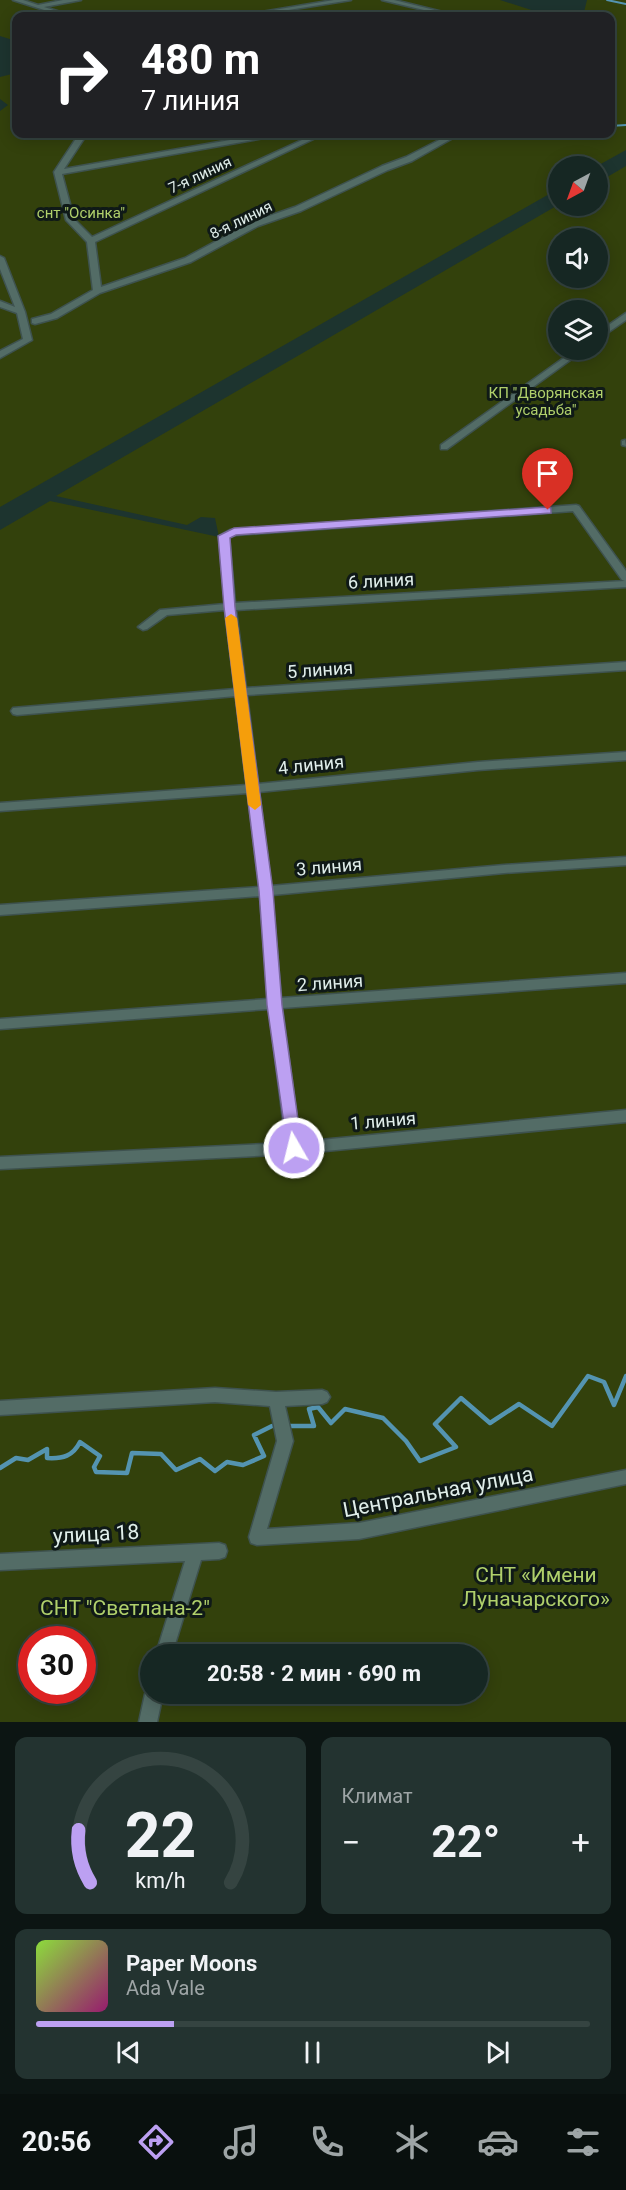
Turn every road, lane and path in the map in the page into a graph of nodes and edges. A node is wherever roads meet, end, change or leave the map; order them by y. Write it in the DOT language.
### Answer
graph roads {
  1 [pos="16,0"];
  2 [pos="78,0"];
  3 [pos="348,0"];
  4 [pos="385,0"];
  5 [pos="37,6"];
  6 [pos="56,12"];
  7 [pos="268,12"];
  8 [pos="438,12"];
  9 [pos="80,138"];
  10 [pos="252,138"];
  11 [pos="311,138"];
  12 [pos="448,138"];
  13 [pos="58,172"];
  14 [pos="91,241"];
  15 [pos="0,258"];
  16 [pos="97,291"];
  17 [pos="0,304"];
  18 [pos="21,312"];
  19 [pos="626,316"];
  20 [pos="35,321"];
  21 [pos="608,329"];
  22 [pos="0,355"];
  23 [pos="566,360"];
  24 [pos="444,447"];
  25 [pos="626,578"];
  26 [pos="626,584"];
  27 [pos="230,607"];
  28 [pos="143,627"];
  29 [pos="626,666"];
  30 [pos="242,692"];
  31 [pos="17,711"];
  32 [pos="626,756"];
  33 [pos="252,789"];
  34 [pos="0,807"];
  35 [pos="626,861"];
  36 [pos="266,891"];
  37 [pos="0,910"];
  38 [pos="626,978"];
  39 [pos="275,1005"];
  40 [pos="0,1024"];
  41 [pos="626,1116"];
  42 [pos="294,1148"];
  43 [pos="0,1163"];
  44 [pos="322,1397"];
  45 [pos="276,1399"];
  46 [pos="0,1408"];
  47 [pos="626,1477"];
  48 [pos="219,1551"];
  49 [pos="195,1553"];
  50 [pos="0,1562"];
  51 [pos="167,1644"];
  52 [pos="152,1704"];
  53 [pos="148,1722"];
  1 -- 5 [label="street"];
  2 -- 5 [label="street"];
  3 -- 7 [label="street"];
  4 -- 8 [label="street"];
  5 -- 6 [label="street"];
  9 -- 13 [label="street"];
  10 -- 13 [label="street"];
  11 -- 14 [label="street, 7-я линия"];
  12 -- 16 [label="street, 8-я линия"];
  13 -- 14 [label="street"];
  14 -- 16 [label="street"];
  15 -- 18 [label="street"];
  16 -- 20 [label="street, 8-я линия"];
  17 -- 18 [label="street"];
  18 -- 22 [label="street"];
  19 -- 21 [label="street"];
  23 -- 24 [label="street"];
  25 -- 27 [label="street"];
  26 -- 27 [label="street, 6 линия"];
  27 -- 28 [label="street, 6 линия"];
  27 -- 30 [label="street"];
  29 -- 30 [label="street, 5 линия"];
  30 -- 31 [label="street, 5 линия"];
  30 -- 33 [label="street"];
  32 -- 33 [label="street, 4 линия"];
  33 -- 34 [label="street, 4 линия"];
  33 -- 36 [label="street"];
  35 -- 36 [label="street, 3 линия"];
  36 -- 37 [label="street, 3 линия"];
  36 -- 39 [label="street"];
  38 -- 39 [label="street, 2 линия"];
  39 -- 40 [label="street, 2 линия"];
  39 -- 42 [label="street"];
  41 -- 42 [label="street, 1 линия"];
  42 -- 43 [label="street, 1 линия"];
  44 -- 45 [label="street"];
  45 -- 46 [label="street"];
  45 -- 47 [label="street, Центральная улица"];
  48 -- 49 [label="street, улица 18"];
  49 -- 50 [label="street, улица 18"];
  49 -- 51 [label="street"];
  52 -- 53 [label="street"];
}
